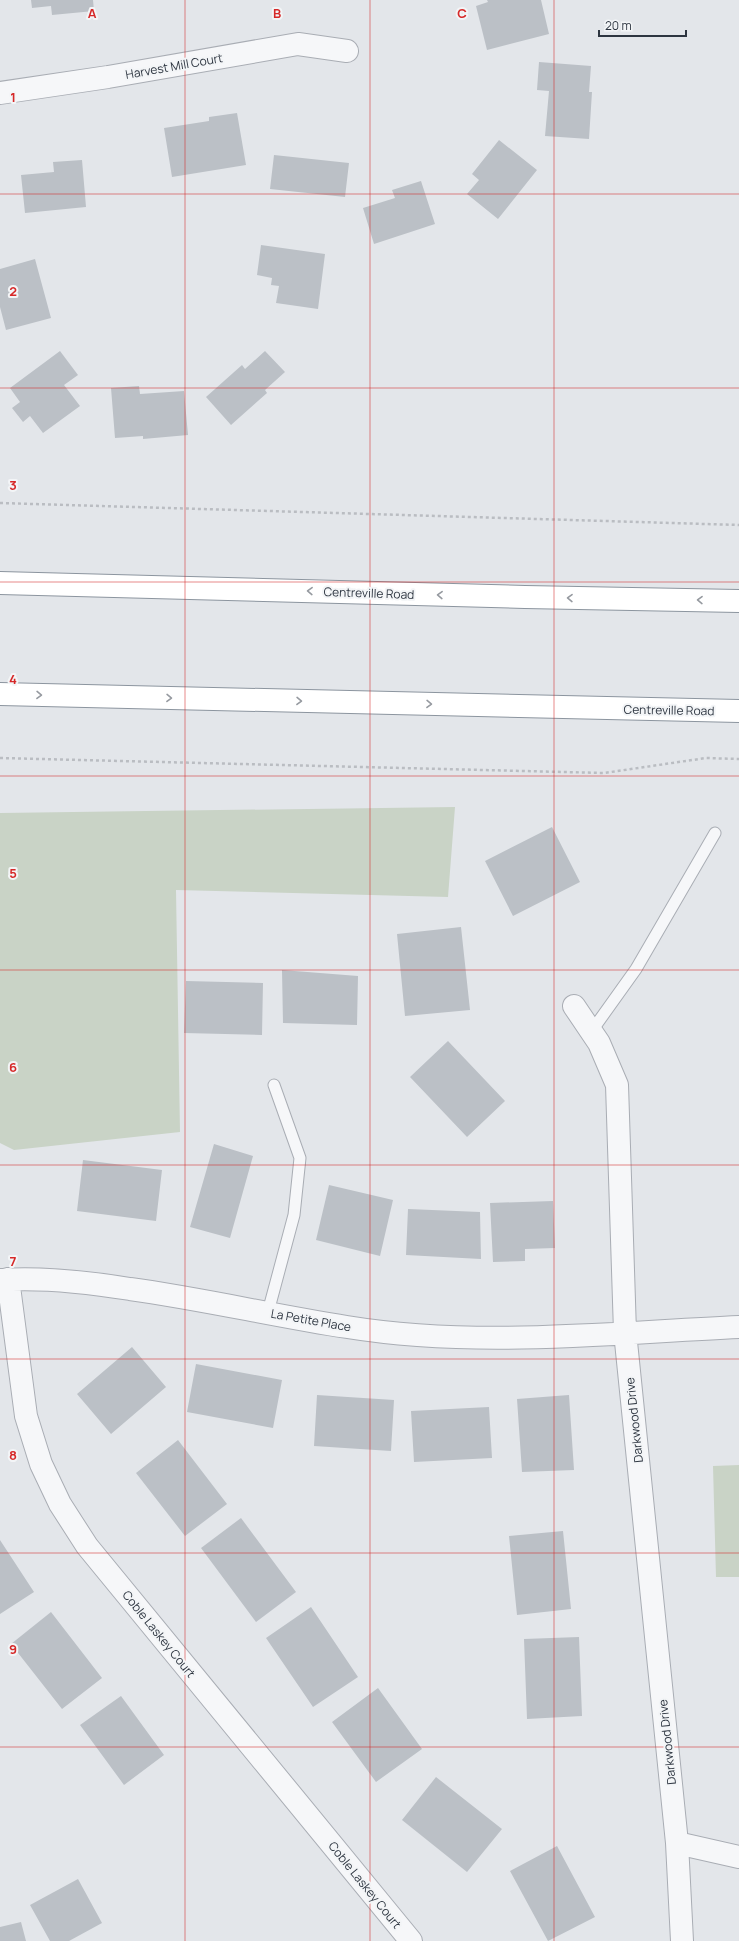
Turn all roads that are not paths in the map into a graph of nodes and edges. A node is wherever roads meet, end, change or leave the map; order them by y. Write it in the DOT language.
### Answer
graph roads {
  1 [pos="347,51"];
  2 [pos="0,93"];
  3 [pos="0,583"];
  4 [pos="739,601"];
  5 [pos="0,694"];
  6 [pos="739,711"];
  7 [pos="715,833"];
  8 [pos="574,1006"];
  9 [pos="591,1032"];
  10 [pos="274,1085"];
  11 [pos="4,1280"];
  12 [pos="268,1312"];
  13 [pos="739,1327"];
  14 [pos="625,1332"];
  15 [pos="677,1843"];
  16 [pos="739,1857"];
  17 [pos="411,1941"];
  18 [pos="682,1941"];
  1 -- 2 [label="street, Harvest Mill Court"];
  4 -- 3 [label="highway, Centreville Road, one-way"];
  5 -- 6 [label="highway, Centreville Road, one-way"];
  7 -- 9 [label="lane"];
  8 -- 9 [label="street, Darkwood Drive"];
  9 -- 14 [label="street, Darkwood Drive"];
  10 -- 12 [label="lane"];
  11 -- 12 [label="street, La Petite Place"];
  11 -- 17 [label="street, Coble Laskey Court"];
  12 -- 14 [label="street, La Petite Place"];
  13 -- 14 [label="street, La Petite Place"];
  14 -- 15 [label="street, Darkwood Drive"];
  15 -- 16 [label="street"];
  15 -- 18 [label="street, Darkwood Drive"];
}
